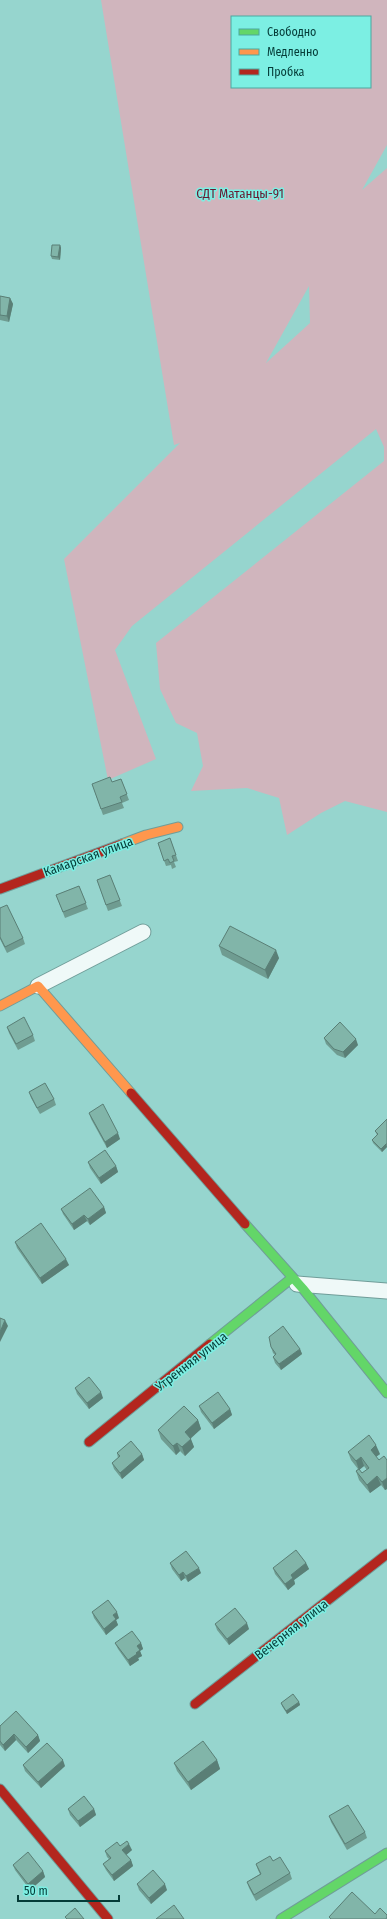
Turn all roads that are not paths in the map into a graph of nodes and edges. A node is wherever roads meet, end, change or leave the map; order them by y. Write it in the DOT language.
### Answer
graph roads {
  1 [pos="178,827"];
  2 [pos="0,889"];
  3 [pos="143,932"];
  4 [pos="38,986"];
  5 [pos="0,1006"];
  6 [pos="295,1281"];
  7 [pos="387,1291"];
  8 [pos="387,1393"];
  9 [pos="89,1442"];
  10 [pos="387,1554"];
  11 [pos="195,1704"];
  12 [pos="0,1789"];
  13 [pos="387,1853"];
  14 [pos="108,1919"];
  15 [pos="281,1919"];
  1 -- 2 [label="street, Камарская улица"];
  3 -- 4 [label="street"];
  4 -- 5 [label="street"];
  4 -- 6 [label="street"];
  6 -- 7 [label="street"];
  6 -- 8 [label="street"];
  6 -- 9 [label="street, Утренняя улица"];
  10 -- 11 [label="street, Вечерняя улица"];
  12 -- 14 [label="street"];
  13 -- 15 [label="street"];
}
